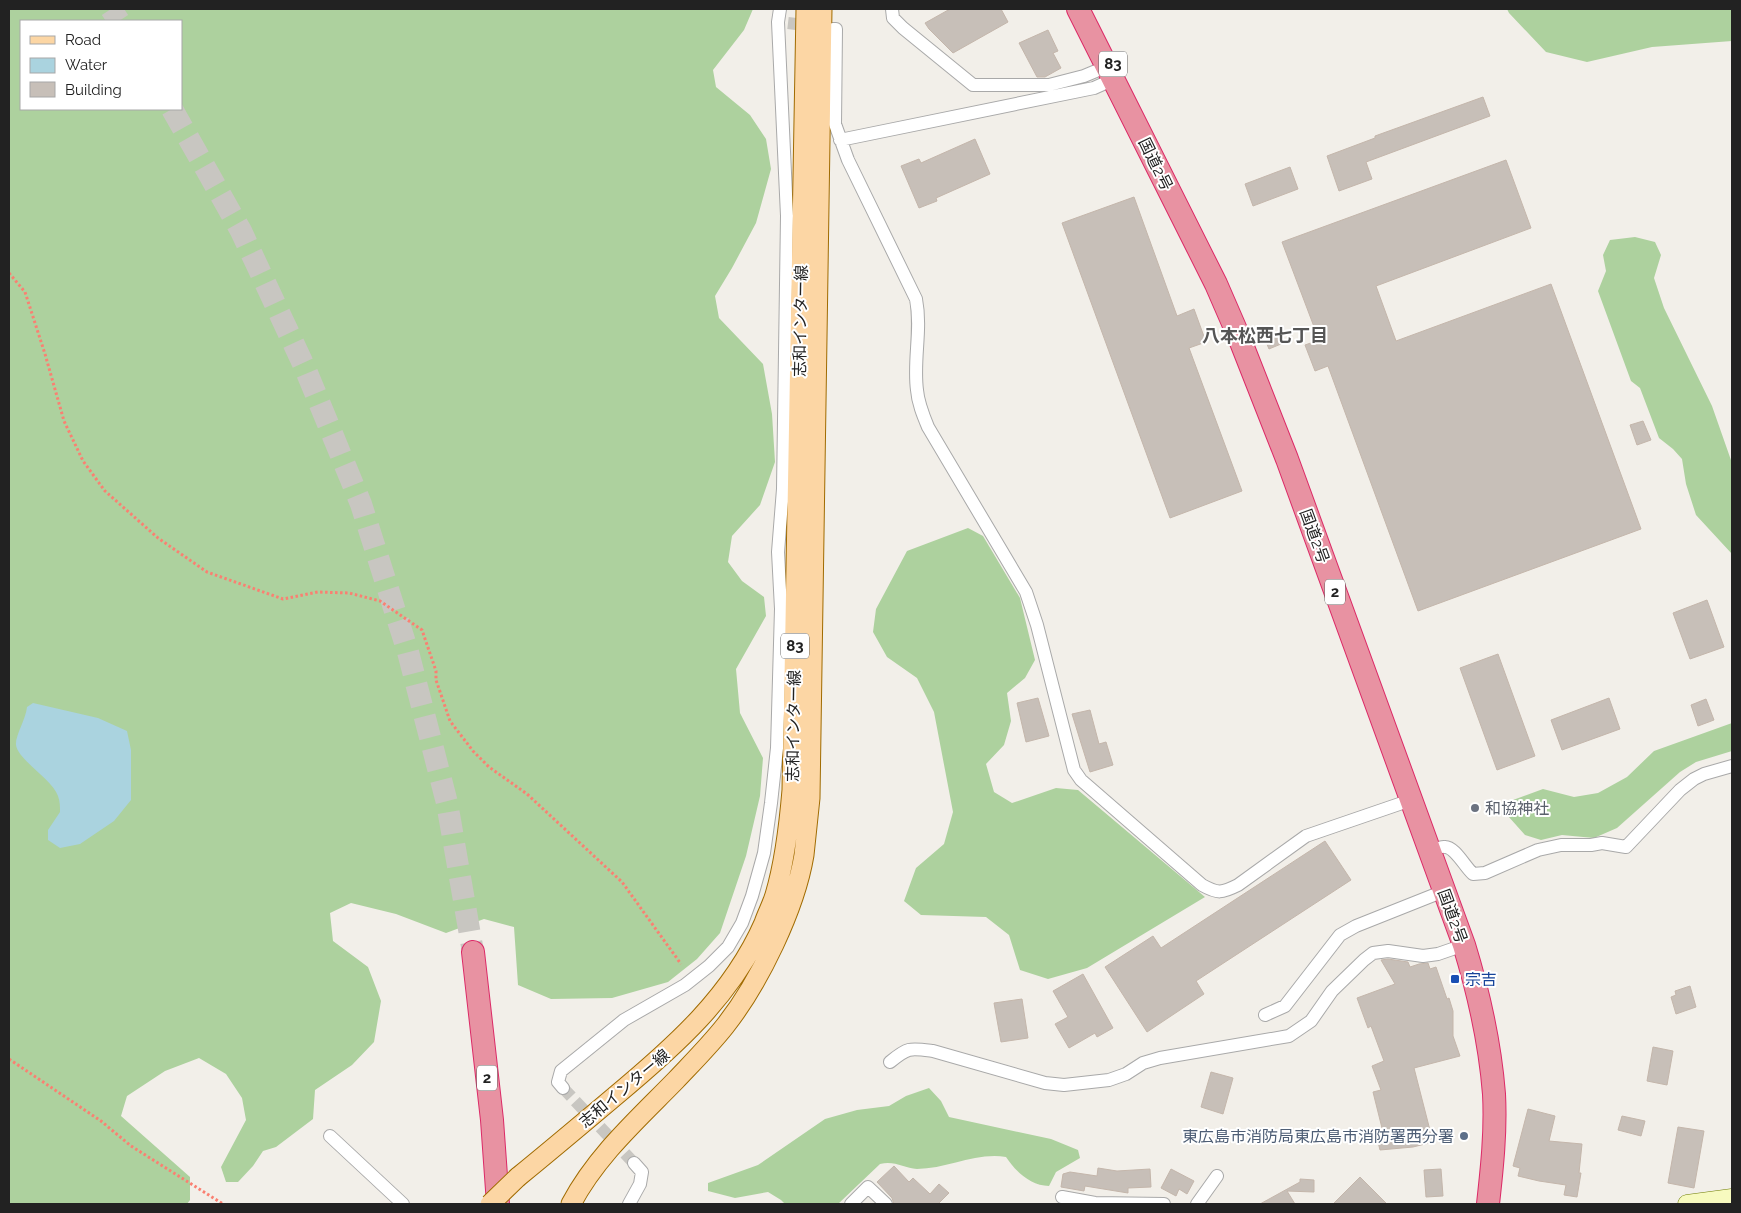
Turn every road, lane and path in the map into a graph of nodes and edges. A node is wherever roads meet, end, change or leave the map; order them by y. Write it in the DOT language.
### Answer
graph roads {
  1 [pos="806,9"];
  2 [pos="822,9"];
  3 [pos="892,9"];
  4 [pos="1078,9"];
  5 [pos="1087,9"];
  6 [pos="782,18"];
  7 [pos="833,29"];
  8 [pos="1111,72"];
  9 [pos="1135,120"];
  10 [pos="840,140"];
  11 [pos="9,273"];
  12 [pos="1732,766"];
  13 [pos="1411,800"];
  14 [pos="1429,851"];
  15 [pos="1444,891"];
  16 [pos="1464,945"];
  17 [pos="473,952"];
  18 [pos="681,964"];
  19 [pos="1265,1015"];
  20 [pos="9,1058"];
  21 [pos="890,1062"];
  22 [pos="563,1088"];
  23 [pos="330,1136"];
  24 [pos="634,1163"];
  25 [pos="1216,1176"];
  26 [pos="1062,1197"];
  27 [pos="1732,1198"];
  28 [pos="223,1204"];
  29 [pos="403,1204"];
  30 [pos="490,1204"];
  31 [pos="498,1204"];
  32 [pos="571,1204"];
  33 [pos="628,1204"];
  34 [pos="851,1204"];
  35 [pos="886,1204"];
  36 [pos="1095,1204"];
  37 [pos="1164,1204"];
  38 [pos="1197,1204"];
  39 [pos="1488,1204"];
  40 [pos="1687,1204"];
  1 -- 30 [label="main road, 志和インター線 / 83, bridge"];
  2 -- 32 [label="main road, 志和インター線 / 83"];
  3 -- 8 [label="street"];
  4 -- 8 [label="highway, 国道2号 / 2"];
  5 -- 9 [label="main road, 83"];
  6 -- 22 [label="street"];
  7 -- 10 [label="street"];
  8 -- 9 [label="highway, 国道2号 / 2"];
  8 -- 10 [label="street"];
  9 -- 13 [label="highway, 国道2号 / 2"];
  10 -- 13 [label="street"];
  11 -- 18 [label="path"];
  12 -- 14 [label="street"];
  13 -- 14 [label="highway, 国道2号 / 2"];
  14 -- 15 [label="highway, 国道2号 / 2"];
  15 -- 16 [label="highway, 国道2号 / 2"];
  15 -- 19 [label="street"];
  16 -- 21 [label="street"];
  16 -- 39 [label="highway, 国道2号 / 2"];
  17 -- 31 [label="highway, 2"];
  20 -- 28 [label="path"];
  23 -- 29 [label="street"];
  24 -- 33 [label="street"];
  25 -- 38 [label="street"];
  26 -- 36 [label="street"];
  27 -- 40 [label="street"];
  34 -- 35 [label="street"];
  36 -- 37 [label="street"];
}
